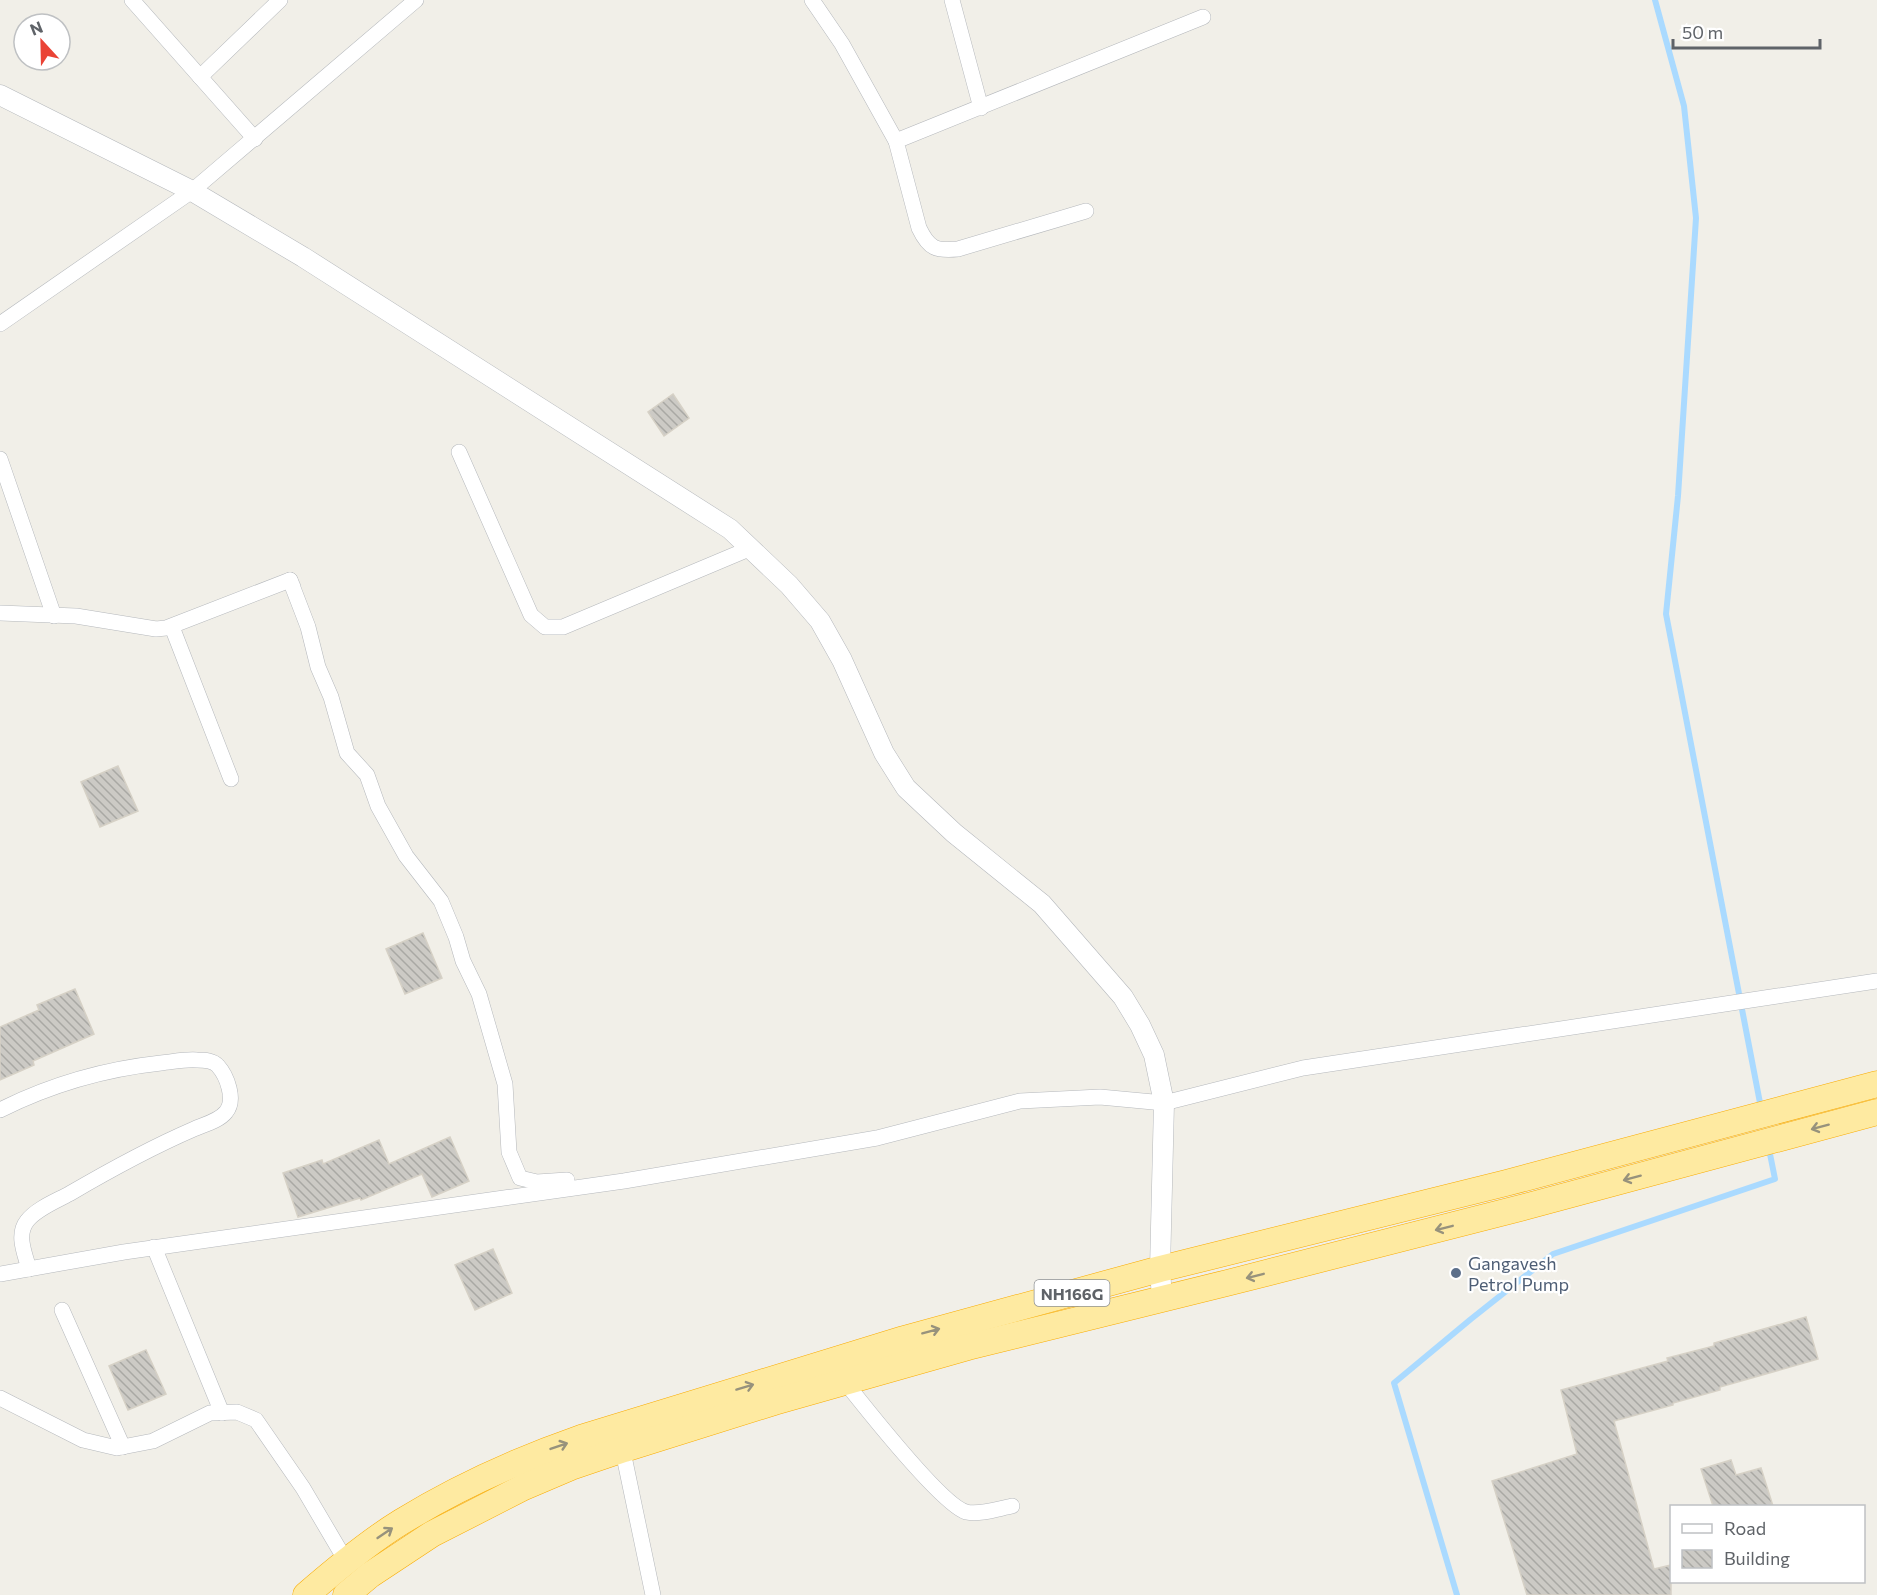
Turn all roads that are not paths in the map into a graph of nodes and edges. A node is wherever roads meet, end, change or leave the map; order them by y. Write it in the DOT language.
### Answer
graph roads {
  1 [pos="132,0"];
  2 [pos="280,0"];
  3 [pos="416,0"];
  4 [pos="812,0"];
  5 [pos="952,0"];
  6 [pos="1203,17"];
  7 [pos="200,76"];
  8 [pos="0,94"];
  9 [pos="981,108"];
  10 [pos="255,139"];
  11 [pos="896,141"];
  12 [pos="192,191"];
  13 [pos="1086,211"];
  14 [pos="0,324"];
  15 [pos="459,452"];
  16 [pos="0,459"];
  17 [pos="751,548"];
  18 [pos="0,613"];
  19 [pos="54,616"];
  20 [pos="172,627"];
  21 [pos="231,779"];
  22 [pos="1877,981"];
  23 [pos="1877,1084"];
  24 [pos="1164,1103"];
  25 [pos="0,1110"];
  26 [pos="1877,1112"];
  27 [pos="624,1181"];
  28 [pos="154,1247"];
  29 [pos="29,1269"];
  30 [pos="1160,1269"];
  31 [pos="0,1274"];
  32 [pos="1162,1299"];
  33 [pos="62,1310"];
  34 [pos="846,1382"];
  35 [pos="0,1398"];
  36 [pos="222,1413"];
  37 [pos="620,1438"];
  38 [pos="123,1447"];
  39 [pos="1012,1506"];
  40 [pos="346,1561"];
  41 [pos="347,1594"];
  42 [pos="306,1595"];
  43 [pos="653,1595"];
  1 -- 7 [label="street"];
  2 -- 7 [label="street"];
  3 -- 10 [label="street"];
  4 -- 11 [label="street"];
  5 -- 9 [label="street"];
  6 -- 9 [label="street"];
  7 -- 10 [label="street"];
  8 -- 12 [label="street"];
  9 -- 11 [label="street"];
  10 -- 12 [label="street"];
  11 -- 13 [label="street"];
  12 -- 14 [label="street"];
  12 -- 17 [label="street"];
  15 -- 17 [label="street"];
  16 -- 19 [label="street"];
  17 -- 24 [label="street"];
  18 -- 19 [label="street"];
  19 -- 20 [label="street"];
  20 -- 21 [label="street"];
  20 -- 27 [label="street"];
  22 -- 24 [label="street"];
  23 -- 30 [label="highway, NH166G"];
  24 -- 27 [label="street"];
  24 -- 30 [label="street"];
  25 -- 29 [label="street"];
  26 -- 32 [label="highway, NH166G, one-way"];
  27 -- 28 [label="street"];
  28 -- 29 [label="street"];
  28 -- 36 [label="street"];
  29 -- 31 [label="street"];
  30 -- 32 [label="street"];
  37 -- 30 [label="highway, NH166G, one-way"];
  32 -- 34 [label="highway, NH166G"];
  33 -- 38 [label="street"];
  34 -- 37 [label="highway, NH166G"];
  34 -- 39 [label="street"];
  35 -- 38 [label="street"];
  36 -- 38 [label="street"];
  36 -- 40 [label="street"];
  40 -- 37 [label="highway, NH166G, one-way"];
  37 -- 41 [label="highway, NH166G"];
  37 -- 43 [label="street"];
  40 -- 42 [label="highway, NH166G"];
}
